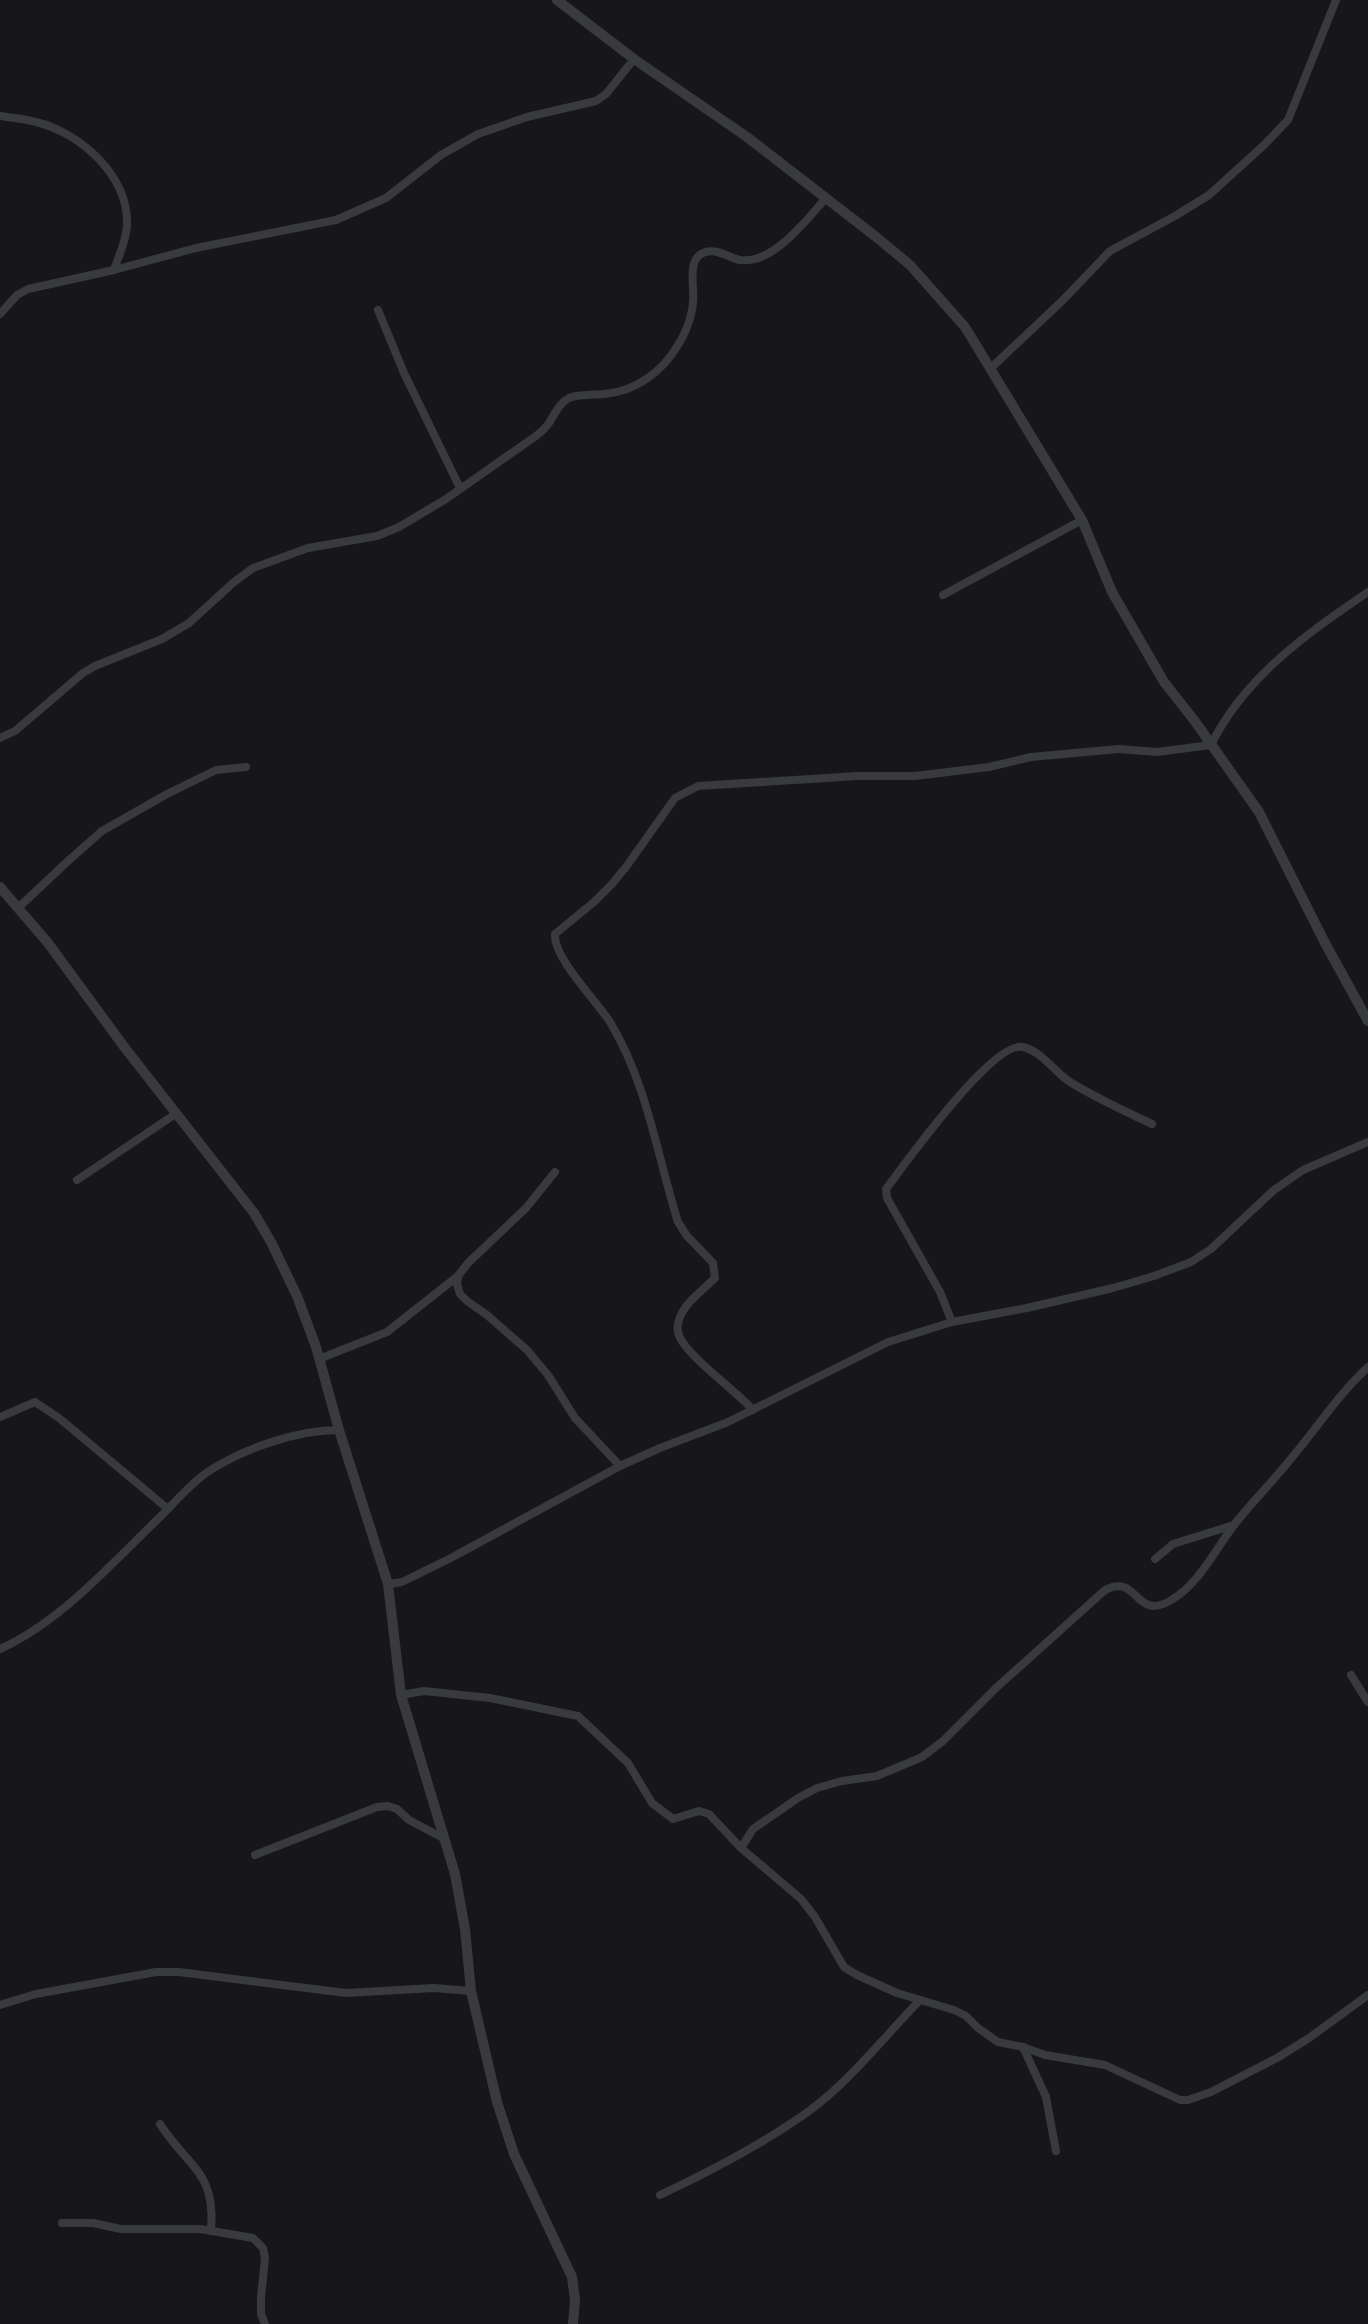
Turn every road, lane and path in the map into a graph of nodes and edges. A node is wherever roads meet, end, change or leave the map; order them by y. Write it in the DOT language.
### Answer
graph roads {
  1 [pos="557,0"];
  2 [pos="1336,0"];
  3 [pos="634,59"];
  4 [pos="0,116"];
  5 [pos="826,198"];
  6 [pos="114,270"];
  7 [pos="378,310"];
  8 [pos="0,314"];
  9 [pos="990,368"];
  10 [pos="460,488"];
  11 [pos="1082,520"];
  12 [pos="1367,594"];
  13 [pos="943,595"];
  14 [pos="0,738"];
  15 [pos="1211,745"];
  16 [pos="246,766"];
  17 [pos="2,893"];
  18 [pos="18,908"];
  19 [pos="1368,1021"];
  20 [pos="177,1113"];
  21 [pos="1152,1124"];
  22 [pos="1368,1142"];
  23 [pos="555,1172"];
  24 [pos="77,1180"];
  25 [pos="458,1276"];
  26 [pos="952,1322"];
  27 [pos="319,1359"];
  28 [pos="1368,1367"];
  29 [pos="753,1410"];
  30 [pos="0,1417"];
  31 [pos="339,1430"];
  32 [pos="620,1466"];
  33 [pos="168,1509"];
  34 [pos="1234,1525"];
  35 [pos="1155,1559"];
  36 [pos="388,1584"];
  37 [pos="0,1649"];
  38 [pos="1351,1675"];
  39 [pos="401,1695"];
  40 [pos="1368,1702"];
  41 [pos="443,1838"];
  42 [pos="741,1848"];
  43 [pos="255,1855"];
  44 [pos="471,1991"];
  45 [pos="1368,1995"];
  46 [pos="920,2000"];
  47 [pos="0,2005"];
  48 [pos="1023,2047"];
  49 [pos="160,2124"];
  50 [pos="1056,2151"];
  51 [pos="660,2195"];
  52 [pos="62,2223"];
  53 [pos="211,2230"];
  54 [pos="265,2324"];
  55 [pos="573,2324"];
  1 -- 3 [label="street"];
  2 -- 9 [label="street"];
  3 -- 5 [label="street"];
  3 -- 6 [label="street"];
  4 -- 6 [label="street"];
  5 -- 9 [label="street"];
  5 -- 10 [label="street"];
  6 -- 8 [label="street"];
  7 -- 10 [label="street"];
  9 -- 11 [label="street"];
  10 -- 14 [label="street"];
  11 -- 13 [label="street"];
  11 -- 15 [label="street"];
  12 -- 15 [label="street"];
  15 -- 19 [label="street"];
  15 -- 29 [label="street"];
  16 -- 18 [label="street"];
  17 -- 18 [label="street"];
  18 -- 20 [label="street"];
  20 -- 24 [label="street"];
  20 -- 27 [label="street"];
  21 -- 26 [label="street"];
  22 -- 26 [label="street"];
  23 -- 25 [label="street"];
  25 -- 27 [label="street"];
  25 -- 32 [label="street"];
  26 -- 29 [label="street"];
  27 -- 31 [label="street"];
  28 -- 34 [label="street"];
  29 -- 32 [label="street"];
  30 -- 33 [label="street"];
  31 -- 33 [label="street"];
  31 -- 36 [label="street"];
  32 -- 36 [label="street"];
  33 -- 37 [label="street"];
  34 -- 35 [label="street"];
  34 -- 42 [label="street"];
  36 -- 39 [label="street"];
  38 -- 40 [label="street"];
  39 -- 41 [label="street"];
  39 -- 42 [label="street"];
  41 -- 43 [label="street"];
  41 -- 44 [label="street"];
  42 -- 46 [label="street"];
  44 -- 47 [label="street"];
  44 -- 55 [label="street"];
  45 -- 48 [label="street"];
  46 -- 48 [label="street"];
  46 -- 51 [label="street"];
  48 -- 50 [label="street"];
  49 -- 53 [label="street"];
  52 -- 53 [label="street"];
  53 -- 54 [label="street"];
}
